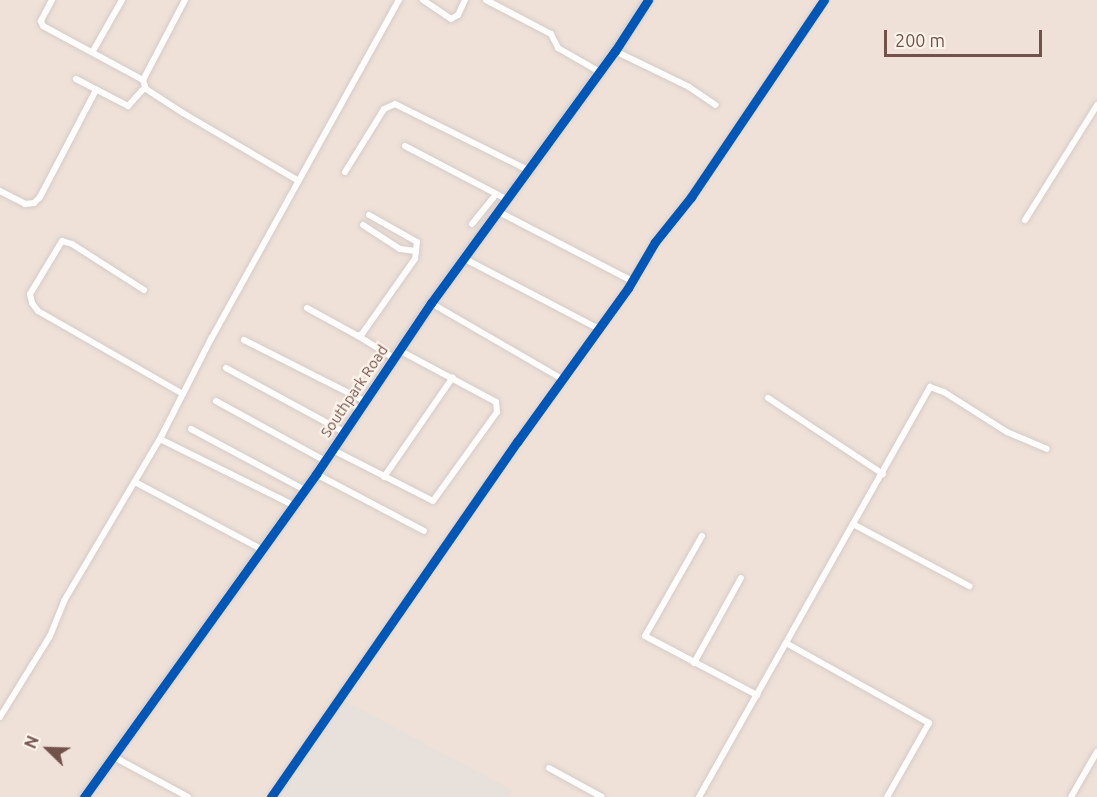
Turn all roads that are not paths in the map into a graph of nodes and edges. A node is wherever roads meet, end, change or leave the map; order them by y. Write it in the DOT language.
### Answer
graph roads {
  1 [pos="52,0"];
  2 [pos="122,0"];
  3 [pos="185,0"];
  4 [pos="399,0"];
  5 [pos="423,0"];
  6 [pos="465,0"];
  7 [pos="486,0"];
  8 [pos="648,0"];
  9 [pos="824,0"];
  10 [pos="93,51"];
  11 [pos="615,51"];
  12 [pos="600,72"];
  13 [pos="76,79"];
  14 [pos="142,80"];
  15 [pos="145,87"];
  16 [pos="96,90"];
  17 [pos="716,105"];
  18 [pos="1097,105"];
  19 [pos="405,146"];
  20 [pos="530,171"];
  21 [pos="345,172"];
  22 [pos="299,181"];
  23 [pos="0,191"];
  24 [pos="496,194"];
  25 [pos="508,200"];
  26 [pos="500,212"];
  27 [pos="369,215"];
  28 [pos="1025,220"];
  29 [pos="472,224"];
  30 [pos="363,225"];
  31 [pos="416,251"];
  32 [pos="465,259"];
  33 [pos="632,281"];
  34 [pos="144,290"];
  35 [pos="431,303"];
  36 [pos="307,308"];
  37 [pos="598,329"];
  38 [pos="358,336"];
  39 [pos="244,340"];
  40 [pos="399,350"];
  41 [pos="394,357"];
  42 [pos="226,368"];
  43 [pos="453,377"];
  44 [pos="562,379"];
  45 [pos="183,394"];
  46 [pos="768,398"];
  47 [pos="216,401"];
  48 [pos="365,401"];
  49 [pos="191,429"];
  50 [pos="344,432"];
  51 [pos="160,439"];
  52 [pos="1047,449"];
  53 [pos="333,450"];
  54 [pos="325,461"];
  55 [pos="316,474"];
  56 [pos="884,474"];
  57 [pos="384,477"];
  58 [pos="135,482"];
  59 [pos="305,490"];
  60 [pos="293,506"];
  61 [pos="853,524"];
  62 [pos="424,531"];
  63 [pos="702,536"];
  64 [pos="261,549"];
  65 [pos="741,578"];
  66 [pos="969,586"];
  67 [pos="786,643"];
  68 [pos="694,663"];
  69 [pos="757,695"];
  70 [pos="0,717"];
  71 [pos="1097,752"];
  72 [pos="114,757"];
  73 [pos="549,768"];
  74 [pos="84,797"];
  75 [pos="188,797"];
  76 [pos="271,797"];
  77 [pos="602,797"];
  78 [pos="699,797"];
  79 [pos="887,797"];
  80 [pos="1071,797"];
  1 -- 10 [label="street"];
  2 -- 10 [label="street"];
  3 -- 14 [label="street"];
  4 -- 22 [label="street"];
  5 -- 6 [label="street"];
  7 -- 12 [label="street"];
  8 -- 11 [label="street, Southpark Road"];
  9 -- 33 [label="street"];
  10 -- 14 [label="street"];
  11 -- 12 [label="street, Southpark Road"];
  11 -- 17 [label="street"];
  12 -- 20 [label="street, Southpark Road"];
  13 -- 16 [label="street"];
  14 -- 15 [label="street"];
  15 -- 16 [label="street"];
  15 -- 22 [label="street"];
  16 -- 23 [label="street"];
  18 -- 28 [label="street"];
  19 -- 24 [label="street"];
  20 -- 21 [label="street"];
  20 -- 25 [label="street, Southpark Road"];
  22 -- 45 [label="street"];
  24 -- 25 [label="street"];
  24 -- 29 [label="street"];
  25 -- 26 [label="street, Southpark Road"];
  26 -- 32 [label="street, Southpark Road"];
  26 -- 33 [label="street"];
  27 -- 31 [label="street"];
  30 -- 31 [label="street"];
  31 -- 38 [label="street"];
  32 -- 35 [label="street, Southpark Road"];
  32 -- 37 [label="street"];
  33 -- 37 [label="street"];
  34 -- 45 [label="street"];
  35 -- 40 [label="street, Southpark Road"];
  35 -- 44 [label="street"];
  36 -- 38 [label="street"];
  37 -- 44 [label="street"];
  38 -- 41 [label="street"];
  39 -- 48 [label="street"];
  40 -- 41 [label="street, Southpark Road"];
  40 -- 43 [label="street"];
  41 -- 48 [label="street, Southpark Road"];
  42 -- 50 [label="street"];
  43 -- 57 [label="street"];
  43 -- 57 [label="street"];
  44 -- 76 [label="street"];
  45 -- 51 [label="street"];
  46 -- 56 [label="street"];
  47 -- 54 [label="street"];
  48 -- 50 [label="street, Southpark Road"];
  49 -- 59 [label="street"];
  50 -- 53 [label="street, Southpark Road"];
  51 -- 58 [label="street"];
  51 -- 60 [label="street"];
  52 -- 56 [label="street"];
  53 -- 54 [label="street, Southpark Road"];
  53 -- 57 [label="street"];
  54 -- 55 [label="street, Southpark Road"];
  55 -- 59 [label="street, Southpark Road"];
  55 -- 62 [label="street"];
  56 -- 61 [label="street"];
  58 -- 64 [label="street"];
  58 -- 70 [label="street"];
  59 -- 60 [label="street, Southpark Road"];
  60 -- 64 [label="street, Southpark Road"];
  61 -- 66 [label="street"];
  61 -- 67 [label="street"];
  63 -- 68 [label="street"];
  64 -- 72 [label="street, Southpark Road"];
  65 -- 68 [label="street"];
  67 -- 69 [label="street"];
  67 -- 79 [label="street"];
  68 -- 69 [label="street"];
  69 -- 78 [label="street"];
  71 -- 80 [label="street"];
  72 -- 74 [label="street, Southpark Road"];
  72 -- 75 [label="street"];
  73 -- 77 [label="street"];
}
